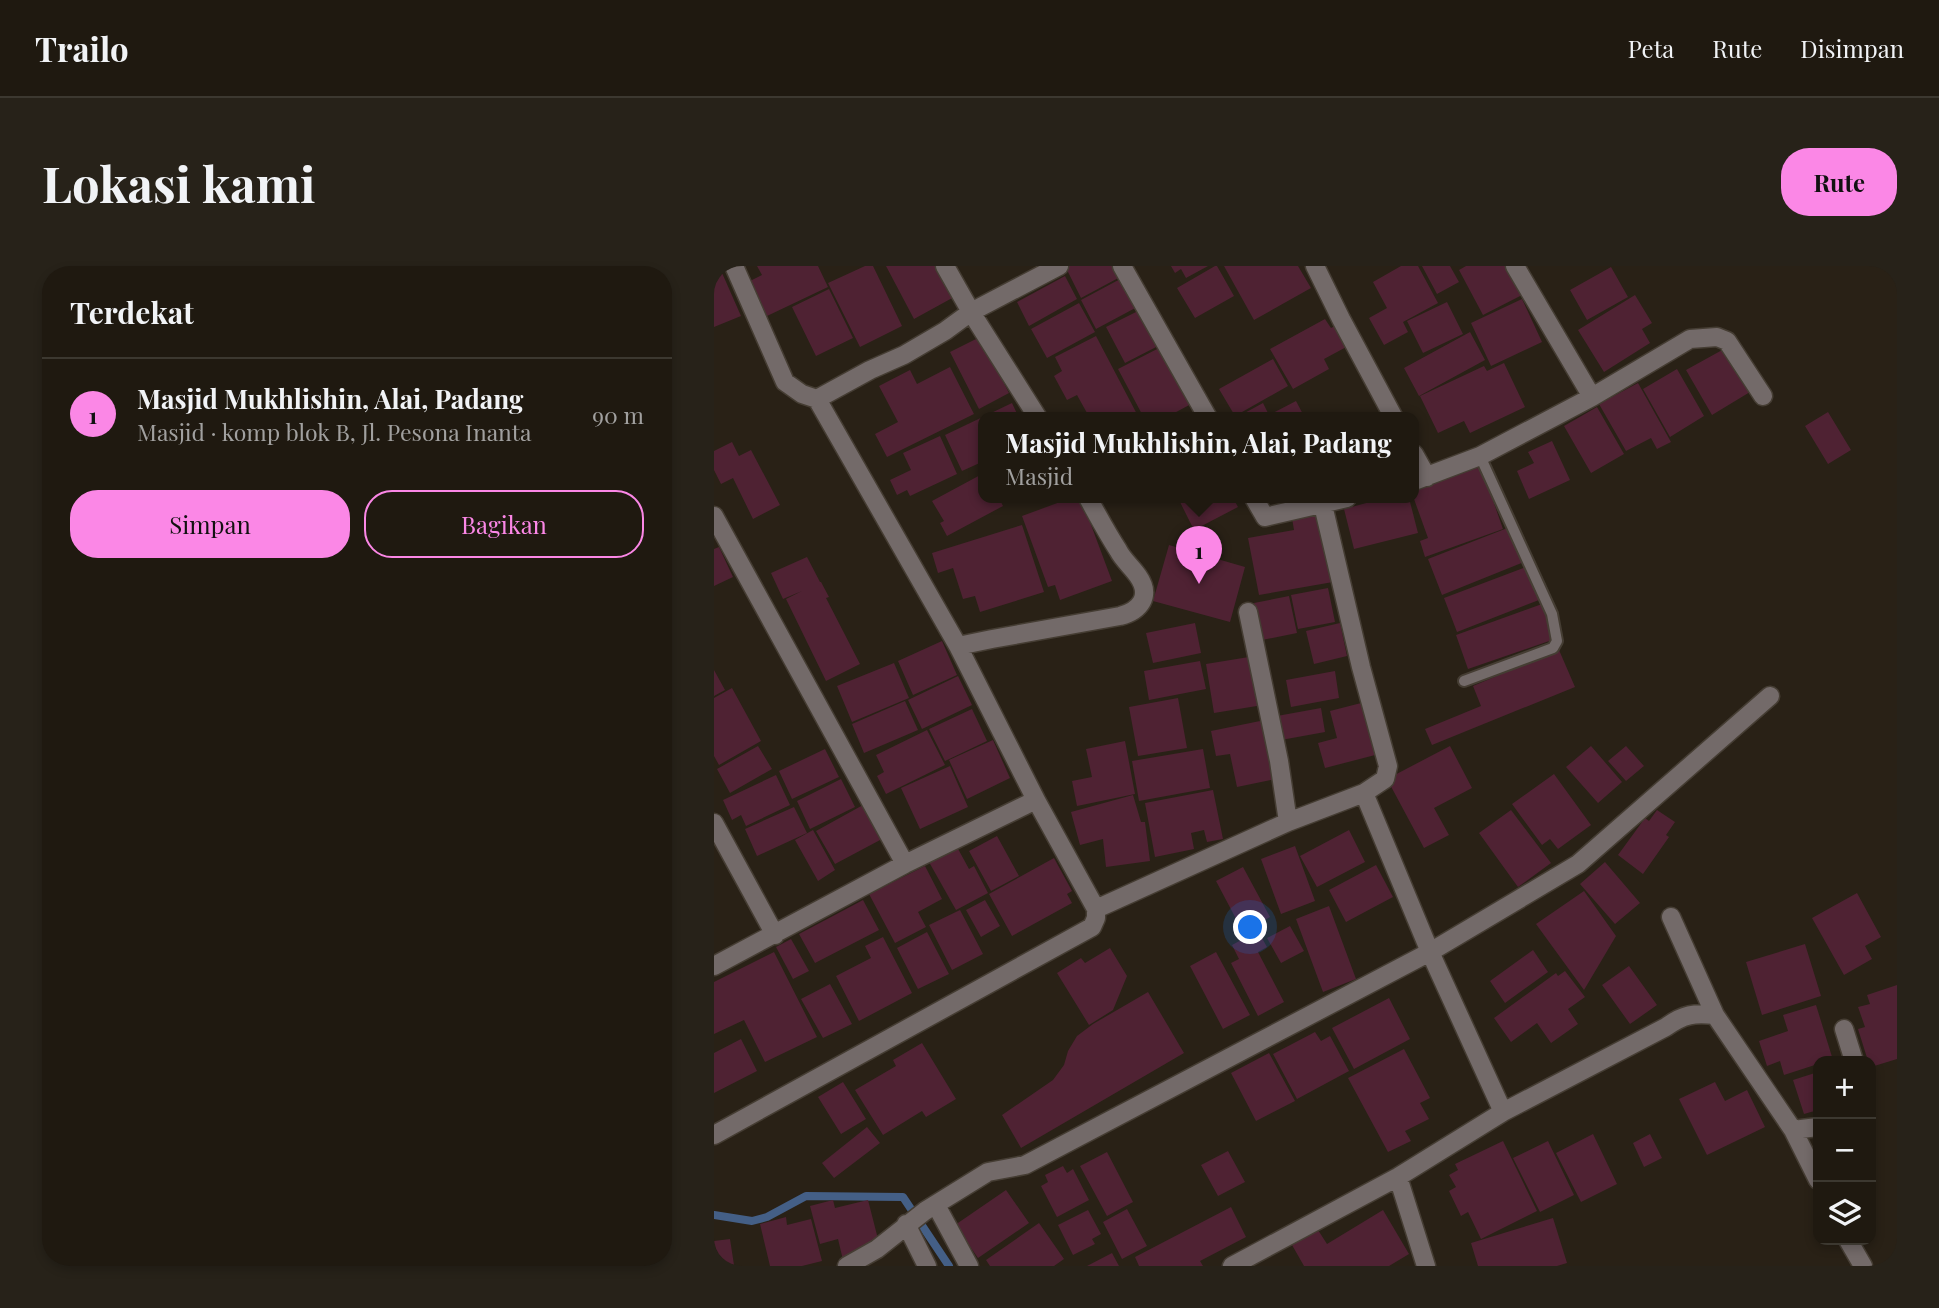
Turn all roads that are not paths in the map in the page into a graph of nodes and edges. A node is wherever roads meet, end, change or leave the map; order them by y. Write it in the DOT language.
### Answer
graph roads {
  1 [pos="734,266"];
  2 [pos="945,266"];
  3 [pos="1059,266"];
  4 [pos="1122,266"];
  5 [pos="1315,266"];
  6 [pos="1515,266"];
  7 [pos="971,312"];
  8 [pos="1763,396"];
  9 [pos="1592,397"];
  10 [pos="817,399"];
  11 [pos="1034,412"];
  12 [pos="1205,412"];
  13 [pos="1391,412"];
  14 [pos="1480,456"];
  15 [pos="1420,479"];
  16 [pos="1090,503"];
  17 [pos="1257,503"];
  18 [pos="1330,503"];
  19 [pos="1323,505"];
  20 [pos="714,516"];
  21 [pos="1248,612"];
  22 [pos="958,646"];
  23 [pos="1464,681"];
  24 [pos="1770,696"];
  25 [pos="1364,793"];
  26 [pos="1036,800"];
  27 [pos="1288,822"];
  28 [pos="714,823"];
  29 [pos="905,864"];
  30 [pos="1096,909"];
  31 [pos="1671,917"];
  32 [pos="775,934"];
  33 [pos="1430,952"];
  34 [pos="714,966"];
  35 [pos="1715,1014"];
  36 [pos="1844,1029"];
  37 [pos="1852,1056"];
  38 [pos="1503,1112"];
  39 [pos="1813,1128"];
  40 [pos="1793,1130"];
  41 [pos="714,1135"];
  42 [pos="1813,1170"];
  43 [pos="1398,1177"];
  44 [pos="920,1215"];
  45 [pos="1851,1245"];
  46 [pos="847,1266"];
  47 [pos="927,1266"];
  48 [pos="969,1266"];
  49 [pos="1232,1266"];
  50 [pos="1426,1266"];
  51 [pos="1863,1266"];
  1 -- 10 [label="street"];
  2 -- 7 [label="street"];
  3 -- 7 [label="street"];
  4 -- 12 [label="street"];
  5 -- 13 [label="street"];
  6 -- 9 [label="street"];
  7 -- 10 [label="street"];
  7 -- 11 [label="street"];
  8 -- 9 [label="street"];
  9 -- 14 [label="street"];
  10 -- 22 [label="street"];
  14 -- 15 [label="street"];
  14 -- 23 [label="lane"];
  16 -- 22 [label="street"];
  17 -- 19 [label="street"];
  18 -- 19 [label="street"];
  19 -- 25 [label="street"];
  20 -- 29 [label="street"];
  21 -- 27 [label="street"];
  22 -- 26 [label="street"];
  24 -- 33 [label="street"];
  25 -- 27 [label="street"];
  25 -- 33 [label="street"];
  26 -- 29 [label="street"];
  26 -- 30 [label="street"];
  27 -- 30 [label="street"];
  28 -- 32 [label="street"];
  29 -- 32 [label="street"];
  30 -- 41 [label="street"];
  31 -- 35 [label="street"];
  32 -- 34 [label="street"];
  33 -- 38 [label="street"];
  33 -- 44 [label="street"];
  35 -- 38 [label="street"];
  35 -- 40 [label="street"];
  36 -- 37 [label="street"];
  38 -- 43 [label="street"];
  39 -- 40 [label="street"];
  40 -- 42 [label="street"];
  43 -- 49 [label="street"];
  43 -- 50 [label="street"];
  44 -- 46 [label="street"];
  44 -- 47 [label="street"];
  44 -- 48 [label="street"];
  45 -- 51 [label="street"];
}
